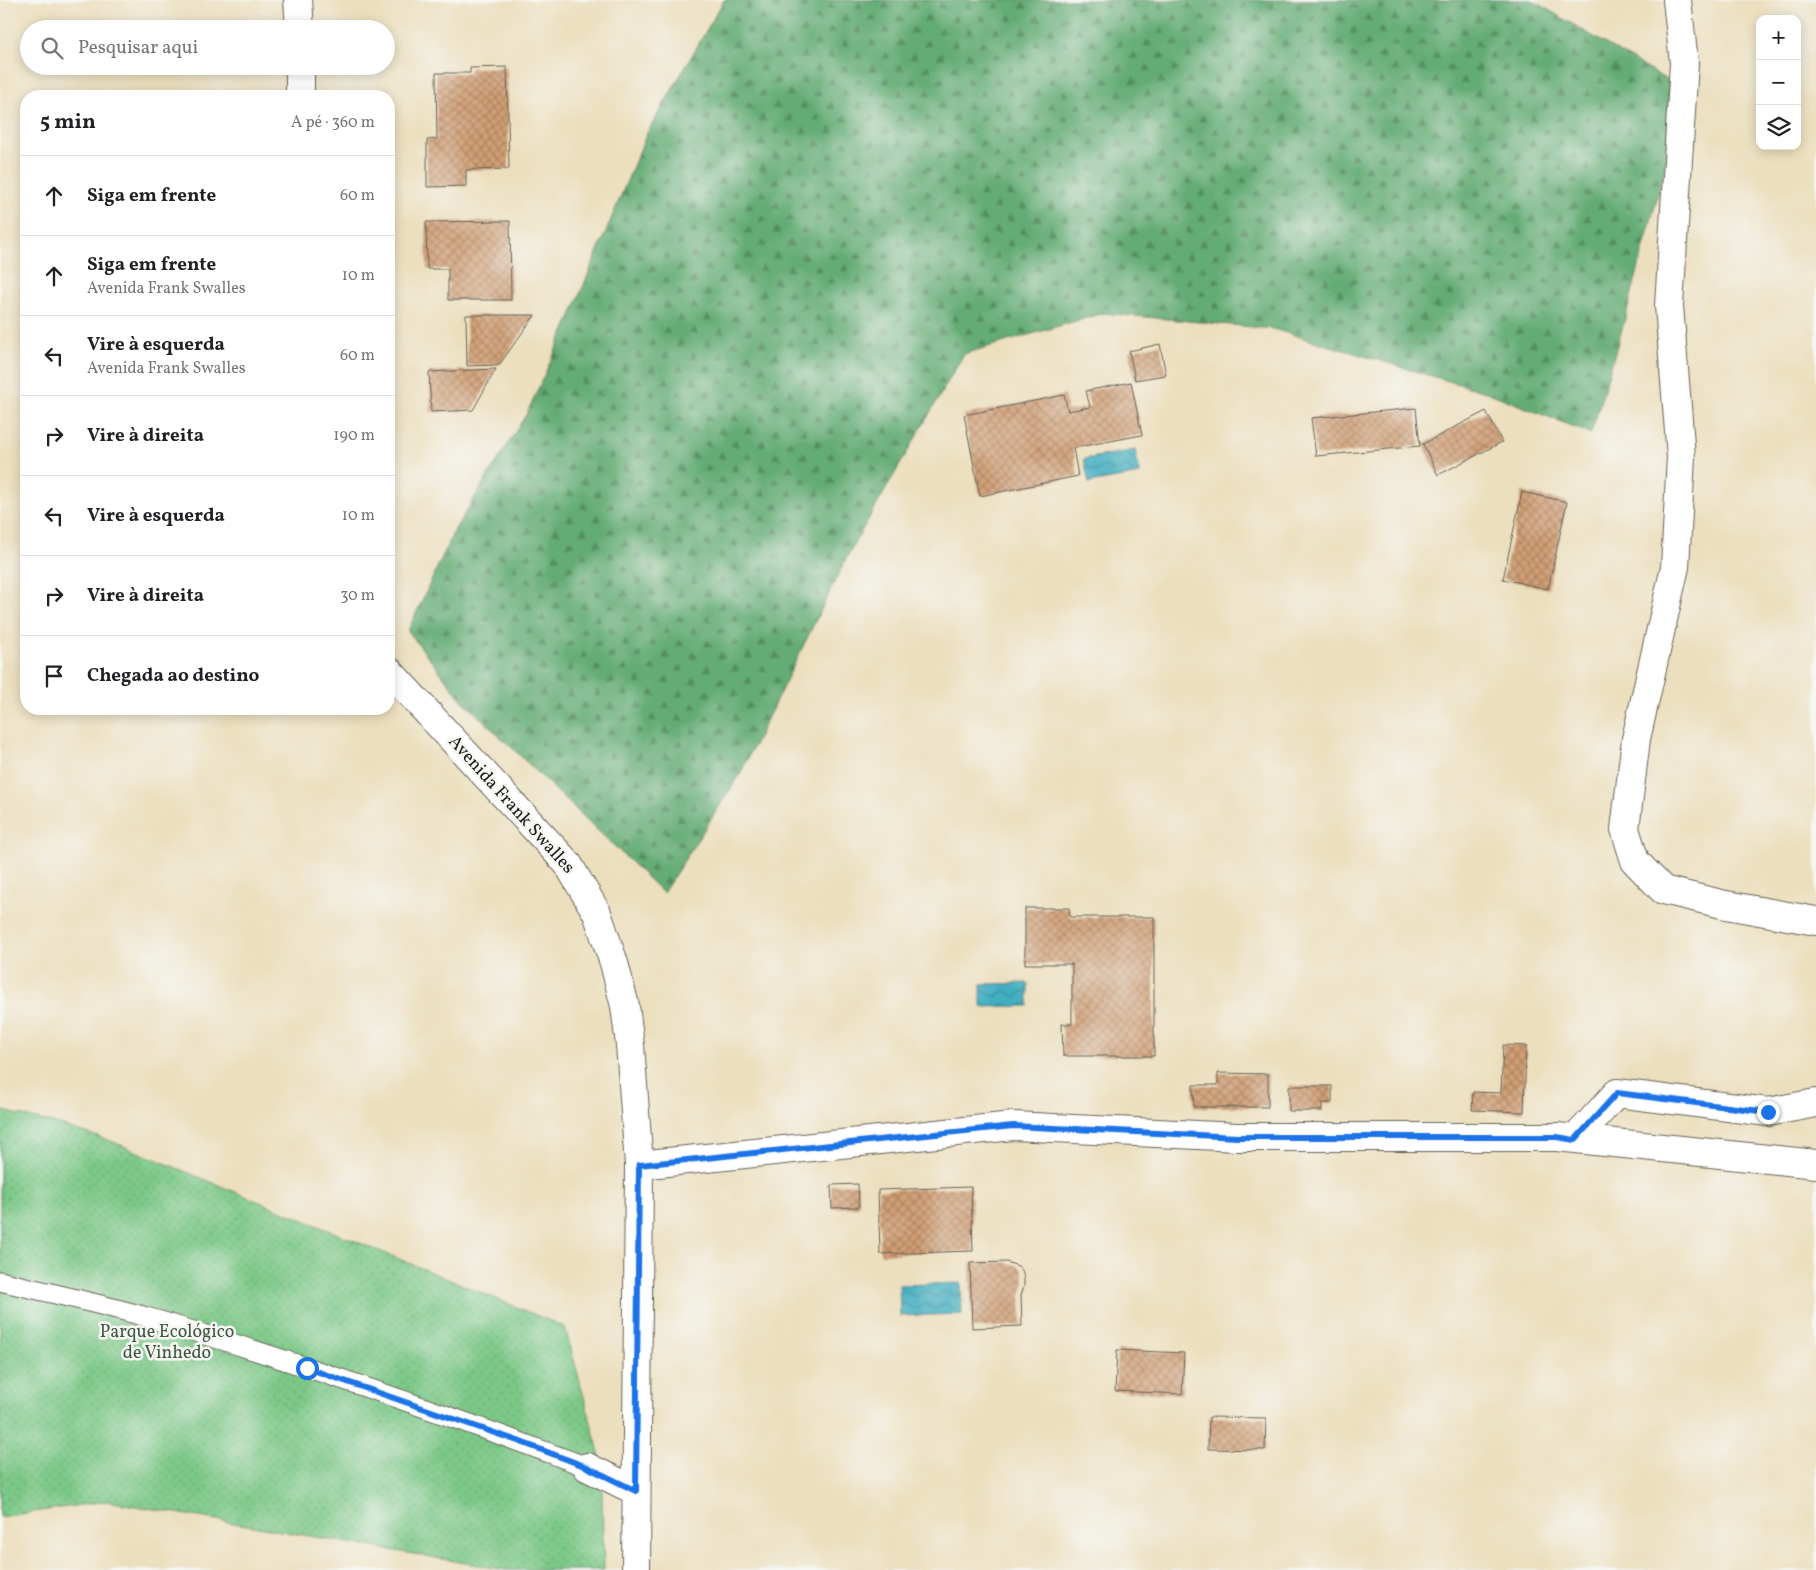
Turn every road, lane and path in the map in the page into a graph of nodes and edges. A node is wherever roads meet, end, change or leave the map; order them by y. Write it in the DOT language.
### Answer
graph roads {
  1 [pos="298,0"];
  2 [pos="1677,0"];
  3 [pos="299,20"];
  4 [pos="300,75"];
  5 [pos="300,90"];
  6 [pos="395,677"];
  7 [pos="1816,921"];
  8 [pos="1816,1103"];
  9 [pos="1575,1140"];
  10 [pos="1816,1164"];
  11 [pos="639,1165"];
  12 [pos="0,1281"];
  13 [pos="587,1467"];
  14 [pos="636,1491"];
  15 [pos="636,1570"];
  1 -- 3 [label="street"];
  2 -- 7 [label="street"];
  4 -- 5 [label="street"];
  6 -- 11 [label="street, Avenida Frank Swalles"];
  8 -- 9 [label="street"];
  9 -- 10 [label="street"];
  9 -- 11 [label="street"];
  11 -- 14 [label="street, Avenida Frank Swalles"];
  12 -- 13 [label="lane"];
  13 -- 14 [label="street"];
  14 -- 15 [label="street, Avenida Frank Swalles"];
}
